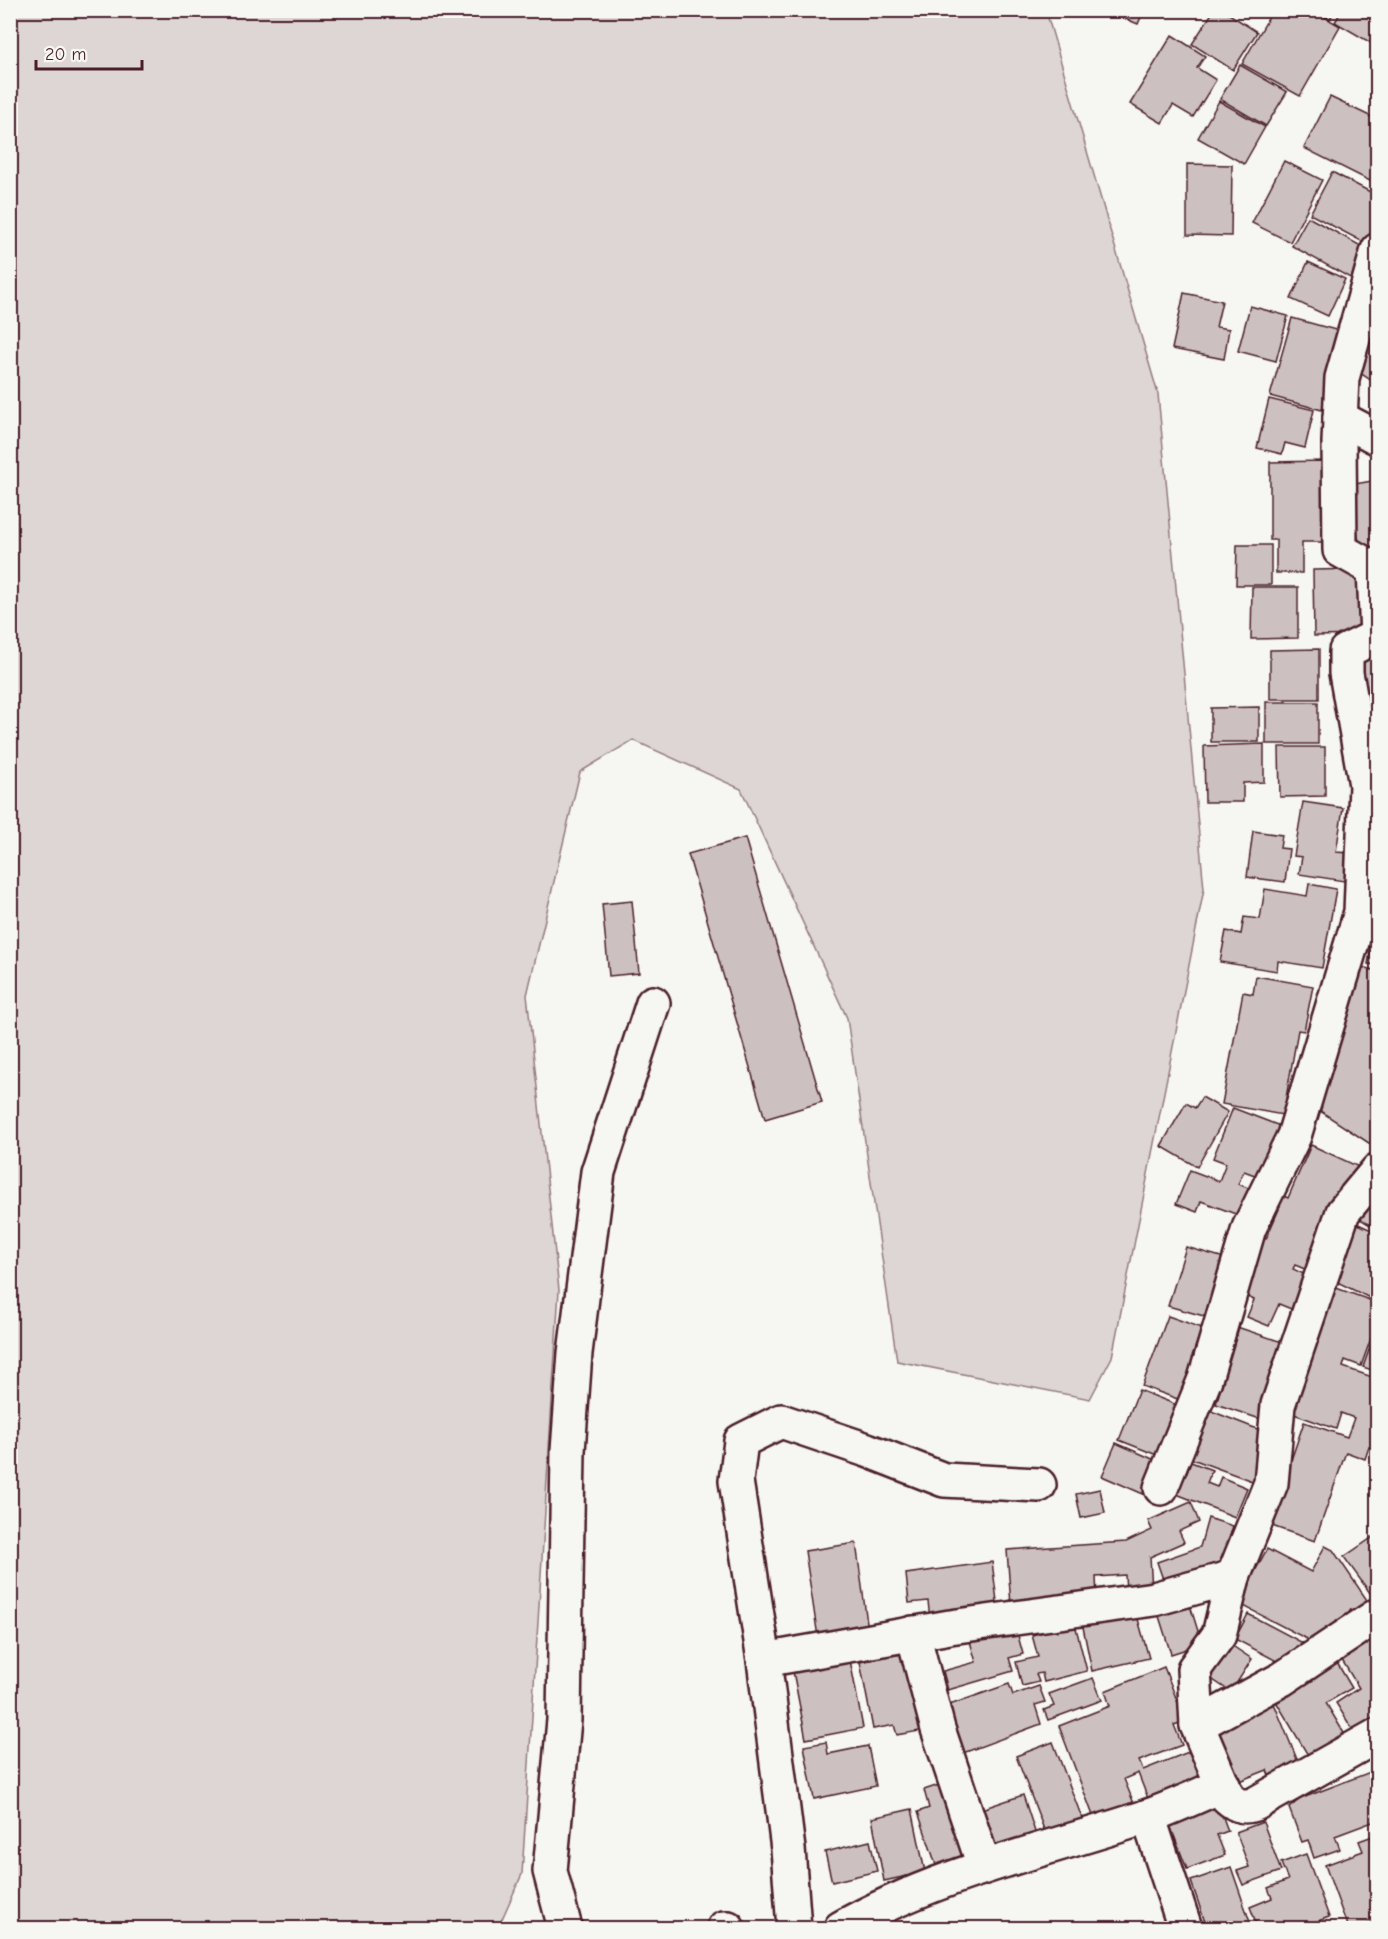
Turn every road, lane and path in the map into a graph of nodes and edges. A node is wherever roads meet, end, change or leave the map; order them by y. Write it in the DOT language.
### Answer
graph roads {
  1 [pos="1377,250"];
  2 [pos="1340,418"];
  3 [pos="1377,438"];
  4 [pos="1372,786"];
  5 [pos="653,1002"];
  6 [pos="1377,1170"];
  7 [pos="1039,1485"];
  8 [pos="1161,1488"];
  9 [pos="1233,1577"];
  10 [pos="1377,1615"];
  11 [pos="913,1633"];
  12 [pos="764,1660"];
  13 [pos="1197,1725"];
  14 [pos="1377,1735"];
  15 [pos="1223,1785"];
  16 [pos="1148,1816"];
  17 [pos="984,1866"];
  18 [pos="565,1929"];
  19 [pos="794,1929"];
  20 [pos="841,1929"];
  21 [pos="1185,1929"];
  1 -- 2 [label="street"];
  2 -- 3 [label="street"];
  2 -- 4 [label="street"];
  4 -- 8 [label="street"];
  5 -- 18 [label="street"];
  6 -- 9 [label="street"];
  7 -- 12 [label="street"];
  9 -- 11 [label="street"];
  9 -- 13 [label="street"];
  10 -- 13 [label="street"];
  11 -- 12 [label="street"];
  11 -- 17 [label="street"];
  12 -- 19 [label="street"];
  13 -- 15 [label="street"];
  14 -- 15 [label="street"];
  15 -- 16 [label="street"];
  16 -- 17 [label="street"];
  16 -- 21 [label="street"];
  17 -- 20 [label="street"];
}
